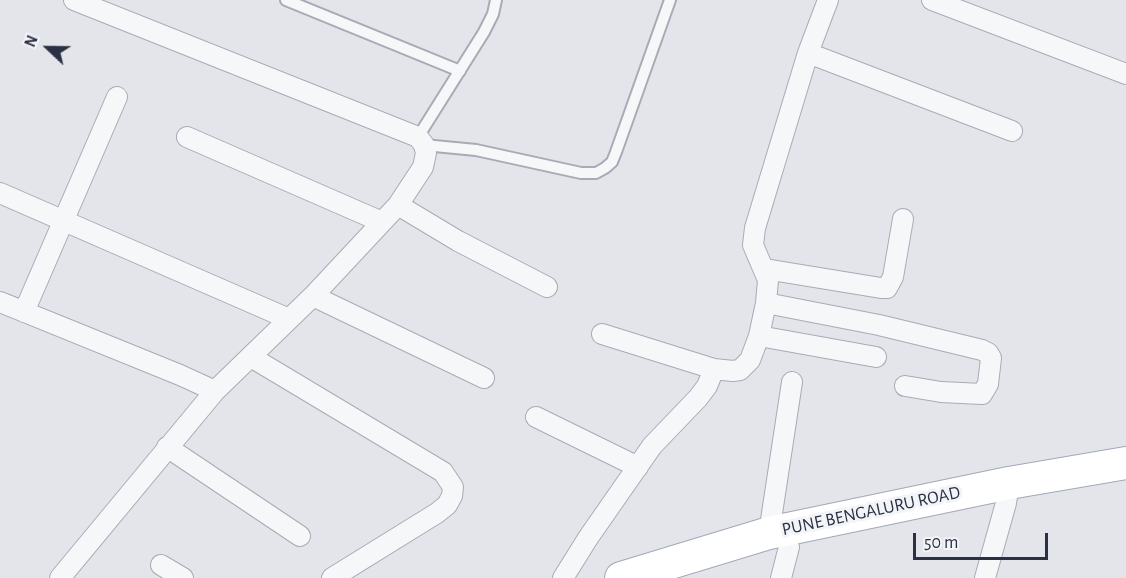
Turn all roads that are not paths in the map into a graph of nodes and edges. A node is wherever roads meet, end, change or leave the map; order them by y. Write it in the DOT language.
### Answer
graph roads {
  1 [pos="74,0"];
  2 [pos="286,0"];
  3 [pos="496,0"];
  4 [pos="669,0"];
  5 [pos="828,0"];
  6 [pos="932,0"];
  7 [pos="808,53"];
  8 [pos="460,71"];
  9 [pos="1126,74"];
  10 [pos="117,98"];
  11 [pos="1012,131"];
  12 [pos="187,137"];
  13 [pos="421,141"];
  14 [pos="0,193"];
  15 [pos="398,205"];
  16 [pos="903,219"];
  17 [pos="64,221"];
  18 [pos="382,222"];
  19 [pos="765,269"];
  20 [pos="547,287"];
  21 [pos="313,296"];
  22 [pos="766,303"];
  23 [pos="1,305"];
  24 [pos="24,312"];
  25 [pos="289,319"];
  26 [pos="602,334"];
  27 [pos="759,336"];
  28 [pos="251,357"];
  29 [pos="876,357"];
  30 [pos="714,369"];
  31 [pos="484,378"];
  32 [pos="792,382"];
  33 [pos="905,386"];
  34 [pos="215,392"];
  35 [pos="536,417"];
  36 [pos="167,447"];
  37 [pos="1126,463"];
  38 [pos="638,466"];
  39 [pos="1126,482"];
  40 [pos="1007,493"];
  41 [pos="300,536"];
  42 [pos="779,540"];
  43 [pos="160,565"];
  44 [pos="60,578"];
  45 [pos="183,578"];
  46 [pos="333,578"];
  47 [pos="562,578"];
  48 [pos="621,578"];
  49 [pos="681,578"];
  50 [pos="781,578"];
  51 [pos="984,578"];
  1 -- 13 [label="street"];
  2 -- 8 [label="lane"];
  3 -- 8 [label="lane"];
  4 -- 13 [label="lane"];
  5 -- 7 [label="street"];
  6 -- 9 [label="street"];
  7 -- 11 [label="street"];
  7 -- 19 [label="street"];
  8 -- 13 [label="lane"];
  10 -- 17 [label="street"];
  12 -- 18 [label="street"];
  13 -- 15 [label="street"];
  14 -- 17 [label="street"];
  15 -- 18 [label="street"];
  15 -- 20 [label="street"];
  16 -- 19 [label="street"];
  17 -- 24 [label="street"];
  17 -- 25 [label="street"];
  18 -- 21 [label="street"];
  19 -- 22 [label="street"];
  21 -- 25 [label="street"];
  21 -- 31 [label="street"];
  22 -- 27 [label="street"];
  22 -- 33 [label="street"];
  23 -- 24 [label="street"];
  24 -- 34 [label="street"];
  25 -- 28 [label="street"];
  26 -- 30 [label="street"];
  27 -- 29 [label="street"];
  27 -- 30 [label="street"];
  28 -- 34 [label="street"];
  28 -- 46 [label="street"];
  30 -- 38 [label="street"];
  32 -- 42 [label="street"];
  34 -- 36 [label="street"];
  35 -- 38 [label="street"];
  36 -- 41 [label="street"];
  36 -- 44 [label="street"];
  37 -- 40 [label="main road"];
  38 -- 47 [label="street"];
  39 -- 40 [label="main road"];
  40 -- 42 [label="main road"];
  40 -- 51 [label="street"];
  42 -- 48 [label="main road, PUNE BENGALURU ROAD"];
  42 -- 49 [label="main road"];
  42 -- 50 [label="street"];
  43 -- 45 [label="street"];
}
